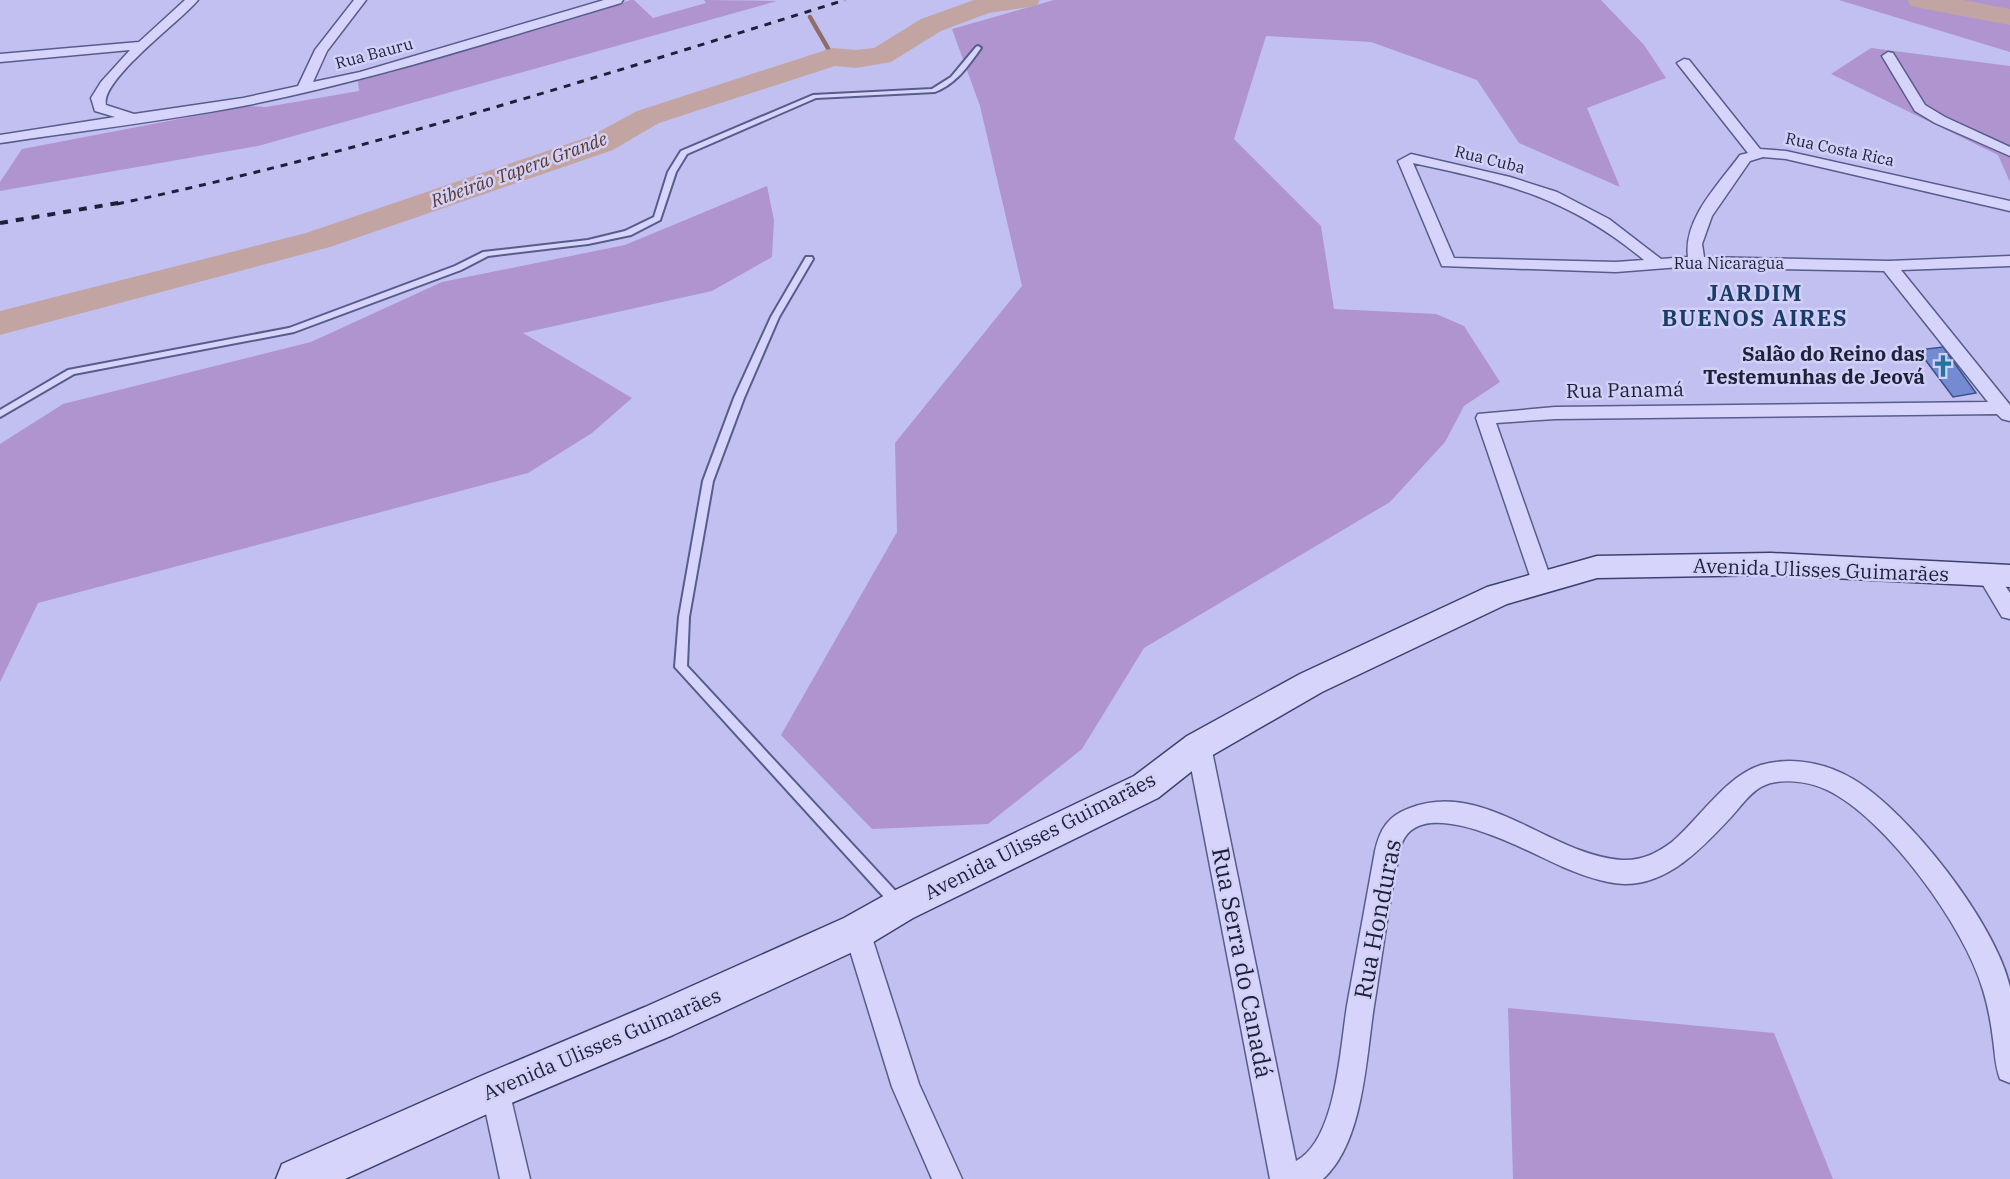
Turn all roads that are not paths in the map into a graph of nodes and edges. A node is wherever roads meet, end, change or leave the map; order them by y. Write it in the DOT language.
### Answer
graph roads {
  1 [pos="192,0"];
  2 [pos="360,0"];
  3 [pos="560,0"];
  4 [pos="617,0"];
  5 [pos="553,17"];
  6 [pos="145,45"];
  7 [pos="978,48"];
  8 [pos="1888,56"];
  9 [pos="0,58"];
  10 [pos="1684,63"];
  11 [pos="303,88"];
  12 [pos="135,119"];
  13 [pos="0,139"];
  14 [pos="2010,152"];
  15 [pos="1756,154"];
  16 [pos="2010,206"];
  17 [pos="809,258"];
  18 [pos="2010,261"];
  19 [pos="1448,263"];
  20 [pos="1658,264"];
  21 [pos="1697,264"];
  22 [pos="1889,266"];
  23 [pos="2007,411"];
  24 [pos="0,414"];
  25 [pos="1998,575"];
  26 [pos="1542,582"];
  27 [pos="2010,611"];
  28 [pos="1199,746"];
  29 [pos="900,906"];
  30 [pos="857,931"];
  31 [pos="2010,1069"];
  32 [pos="495,1090"];
  33 [pos="297,1179"];
  34 [pos="515,1179"];
  35 [pos="947,1179"];
  36 [pos="1285,1179"];
  37 [pos="1293,1179"];
  1 -- 6 [label="street"];
  2 -- 11 [label="street"];
  3 -- 5 [label="street"];
  4 -- 5 [label="street, Rua Bauru"];
  5 -- 11 [label="street, Rua Bauru"];
  6 -- 9 [label="street"];
  6 -- 12 [label="street"];
  7 -- 24 [label="lane"];
  8 -- 14 [label="street"];
  10 -- 15 [label="street"];
  11 -- 12 [label="street, Rua Bauru"];
  12 -- 13 [label="street, Rua Bauru"];
  15 -- 16 [label="street, Rua Costa Rica"];
  15 -- 21 [label="street, Rua Costa Rica"];
  17 -- 29 [label="lane"];
  18 -- 22 [label="street, Rua Nicaragua"];
  19 -- 20 [label="street, Rua Nicaragua"];
  19 -- 20 [label="street, Rua Cuba"];
  20 -- 21 [label="street, Rua Nicaragua"];
  21 -- 22 [label="street, Rua Nicaragua"];
  22 -- 23 [label="street"];
  23 -- 26 [label="street, Rua Panamá"];
  25 -- 26 [label="main road, Avenida Ulisses Guimarães"];
  25 -- 27 [label="street"];
  26 -- 28 [label="main road, Avenida Ulisses Guimarães"];
  28 -- 29 [label="main road, Avenida Ulisses Guimarães"];
  28 -- 36 [label="street, Rua Serra do Canadá"];
  29 -- 30 [label="main road, Avenida Ulisses Guimarães"];
  30 -- 32 [label="main road, Avenida Ulisses Guimarães"];
  30 -- 35 [label="street"];
  31 -- 37 [label="street, Rua Honduras"];
  32 -- 33 [label="main road, Avenida Ulisses Guimarães"];
  32 -- 34 [label="street"];
}
